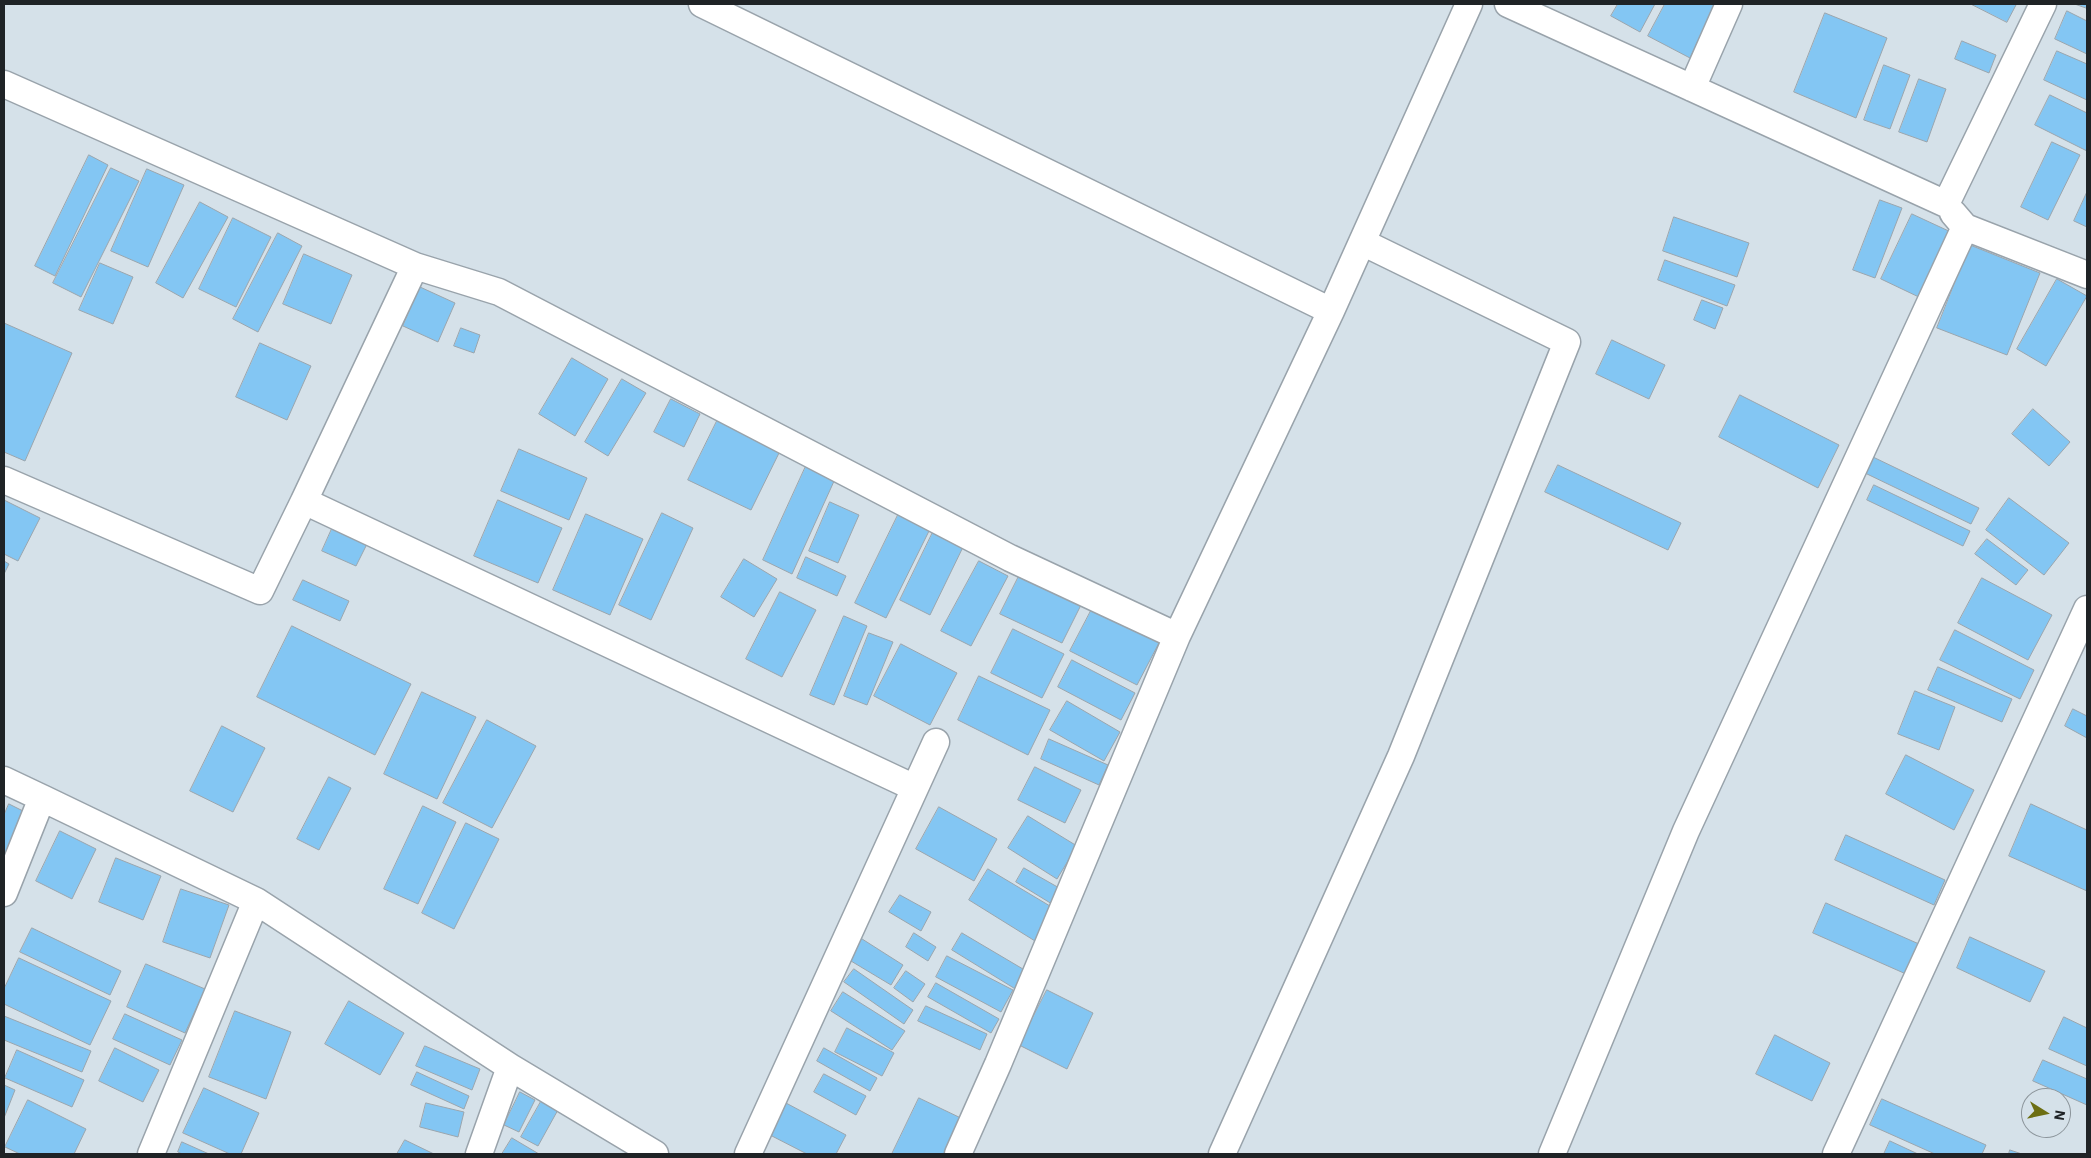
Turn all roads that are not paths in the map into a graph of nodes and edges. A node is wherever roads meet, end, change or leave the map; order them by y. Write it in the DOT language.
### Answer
graph roads {
  1 [pos="702,4"];
  2 [pos="1470,4"];
  3 [pos="1508,4"];
  4 [pos="1729,4"];
  5 [pos="2043,4"];
  6 [pos="4,84"];
  7 [pos="1692,88"];
  8 [pos="1946,204"];
  9 [pos="1965,227"];
  10 [pos="1362,242"];
  11 [pos="415,266"];
  12 [pos="2087,275"];
  13 [pos="1331,311"];
  14 [pos="4,480"];
  15 [pos="304,501"];
  16 [pos="2087,608"];
  17 [pos="1177,636"];
  18 [pos="936,742"];
  19 [pos="4,780"];
  20 [pos="915,788"];
  21 [pos="42,798"];
  22 [pos="4,893"];
  23 [pos="256,901"];
  24 [pos="510,1067"];
  25 [pos="151,1154"];
  26 [pos="479,1154"];
  27 [pos="655,1154"];
  28 [pos="748,1154"];
  29 [pos="958,1154"];
  30 [pos="1222,1154"];
  31 [pos="1552,1154"];
  32 [pos="1836,1154"];
  1 -- 13 [label="street"];
  2 -- 10 [label="street"];
  3 -- 7 [label="street"];
  4 -- 7 [label="street"];
  5 -- 8 [label="street"];
  6 -- 11 [label="street"];
  7 -- 8 [label="street"];
  8 -- 9 [label="street"];
  9 -- 12 [label="street"];
  9 -- 31 [label="street"];
  10 -- 13 [label="street"];
  10 -- 30 [label="street"];
  11 -- 15 [label="street"];
  11 -- 17 [label="street"];
  13 -- 17 [label="street"];
  14 -- 15 [label="street"];
  15 -- 20 [label="street"];
  16 -- 32 [label="street"];
  17 -- 29 [label="street"];
  18 -- 20 [label="street"];
  19 -- 21 [label="street"];
  20 -- 28 [label="street"];
  21 -- 22 [label="street"];
  21 -- 23 [label="street"];
  23 -- 24 [label="street"];
  23 -- 25 [label="street"];
  24 -- 26 [label="street"];
  24 -- 27 [label="street"];
}
